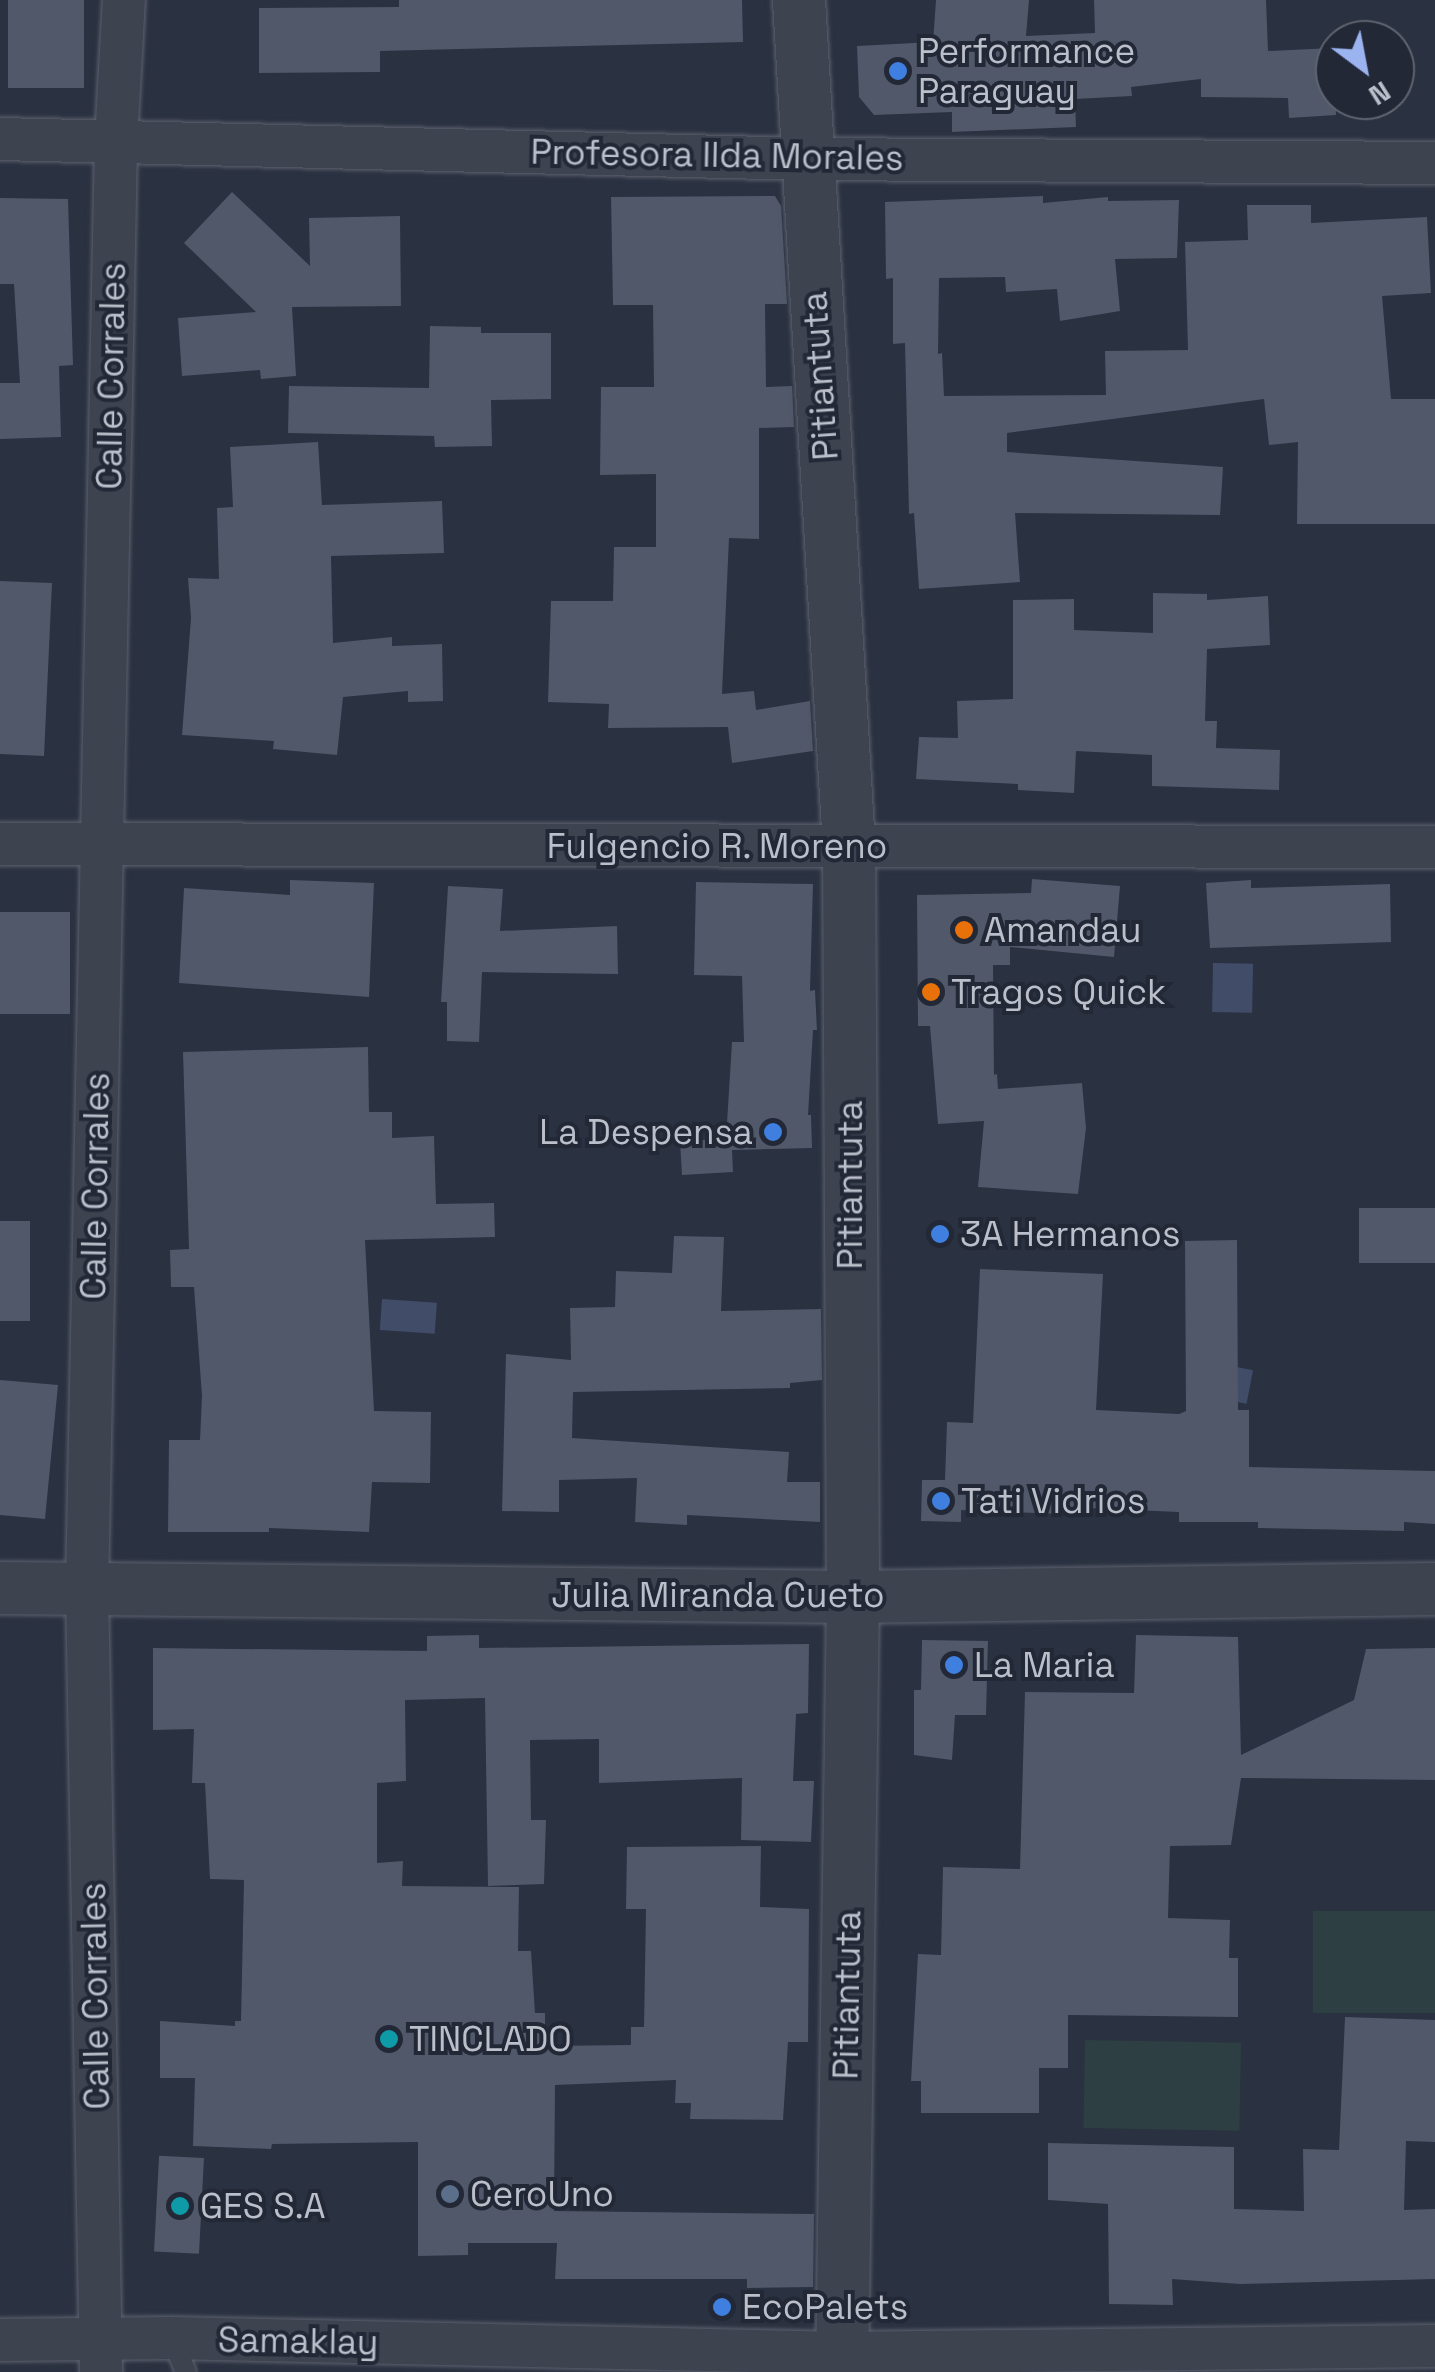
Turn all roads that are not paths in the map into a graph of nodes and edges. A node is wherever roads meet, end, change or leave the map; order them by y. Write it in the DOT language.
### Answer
graph roads {
  1 [pos="124,0"];
  2 [pos="800,0"];
  3 [pos="0,140"];
  4 [pos="116,141"];
  5 [pos="806,158"];
  6 [pos="1435,162"];
  7 [pos="0,844"];
  8 [pos="102,846"];
  9 [pos="849,846"];
  10 [pos="1435,848"];
  11 [pos="0,1588"];
  12 [pos="87,1588"];
  13 [pos="1435,1589"];
  14 [pos="852,1597"];
  15 [pos="0,2340"];
  16 [pos="1435,2346"];
  17 [pos="179,2355"];
  18 [pos="101,2356"];
  19 [pos="842,2362"];
  1 -- 4 [label="street, Calle Corrales"];
  2 -- 5 [label="street, Pitiantuta"];
  3 -- 4 [label="street, Profesora Ilda Morales"];
  4 -- 5 [label="street, Profesora Ilda Morales"];
  4 -- 8 [label="street, Calle Corrales"];
  5 -- 6 [label="street, Profesora Ilda Morales"];
  5 -- 9 [label="street, Pitiantuta"];
  7 -- 8 [label="street, Fulgencio R. Moreno"];
  8 -- 9 [label="street, Fulgencio R. Moreno"];
  8 -- 12 [label="street, Calle Corrales"];
  9 -- 10 [label="street, Fulgencio R. Moreno"];
  9 -- 14 [label="street, Pitiantuta"];
  11 -- 12 [label="street, Julia Miranda Cueto"];
  12 -- 14 [label="street, Julia Miranda Cueto"];
  12 -- 18 [label="street, Calle Corrales"];
  13 -- 14 [label="street, Julia Miranda Cueto"];
  14 -- 19 [label="street, Pitiantuta"];
  15 -- 18 [label="street, Samaklay"];
  16 -- 19 [label="street, Samaklay"];
  17 -- 18 [label="street, Samaklay"];
  17 -- 19 [label="street, Samaklay"];
}
